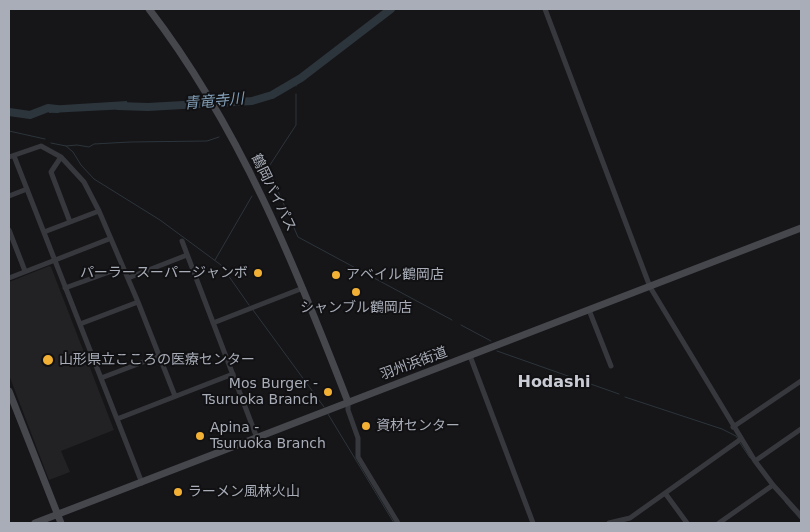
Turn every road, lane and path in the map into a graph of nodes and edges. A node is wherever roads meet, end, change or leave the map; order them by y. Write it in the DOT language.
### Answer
graph roads {
  1 [pos="149,9"];
  2 [pos="544,9"];
  3 [pos="11,156"];
  4 [pos="60,158"];
  5 [pos="27,189"];
  6 [pos="9,196"];
  7 [pos="99,211"];
  8 [pos="70,222"];
  9 [pos="801,228"];
  10 [pos="9,230"];
  11 [pos="44,232"];
  12 [pos="110,238"];
  13 [pos="182,241"];
  14 [pos="187,255"];
  15 [pos="54,260"];
  16 [pos="123,267"];
  17 [pos="25,272"];
  18 [pos="9,278"];
  19 [pos="128,278"];
  20 [pos="650,287"];
  21 [pos="65,288"];
  22 [pos="303,288"];
  23 [pos="138,302"];
  24 [pos="589,310"];
  25 [pos="213,323"];
  26 [pos="80,324"];
  27 [pos="159,356"];
  28 [pos="470,356"];
  29 [pos="611,366"];
  30 [pos="233,374"];
  31 [pos="101,378"];
  32 [pos="801,380"];
  33 [pos="10,396"];
  34 [pos="174,396"];
  35 [pos="348,402"];
  36 [pos="116,419"];
  37 [pos="733,427"];
  38 [pos="801,429"];
  39 [pos="257,438"];
  40 [pos="740,440"];
  41 [pos="755,461"];
  42 [pos="142,483"];
  43 [pos="772,486"];
  44 [pos="665,493"];
  45 [pos="57,515"];
  46 [pos="801,516"];
  47 [pos="632,521"];
  48 [pos="35,523"];
  49 [pos="61,523"];
  50 [pos="398,523"];
  51 [pos="533,523"];
  52 [pos="609,523"];
  53 [pos="687,523"];
  54 [pos="720,523"];
  1 -- 22 [label="main road, 鶴岡バイパス"];
  2 -- 20 [label="street"];
  3 -- 4 [label="street"];
  3 -- 5 [label="street"];
  4 -- 7 [label="street"];
  4 -- 8 [label="street"];
  5 -- 6 [label="street"];
  5 -- 11 [label="street"];
  7 -- 8 [label="street"];
  7 -- 12 [label="street"];
  8 -- 11 [label="street"];
  9 -- 20 [label="main road, 羽州浜街道"];
  10 -- 17 [label="street"];
  11 -- 15 [label="street"];
  12 -- 15 [label="street"];
  12 -- 16 [label="street"];
  13 -- 14 [label="street"];
  14 -- 19 [label="street"];
  14 -- 25 [label="street"];
  15 -- 17 [label="street"];
  15 -- 21 [label="street"];
  16 -- 19 [label="street"];
  16 -- 21 [label="street"];
  17 -- 18 [label="street"];
  19 -- 23 [label="street"];
  20 -- 24 [label="main road, 羽州浜街道"];
  20 -- 37 [label="street"];
  21 -- 26 [label="street"];
  22 -- 25 [label="street"];
  22 -- 35 [label="main road, 鶴岡バイパス"];
  23 -- 26 [label="street"];
  23 -- 27 [label="street"];
  24 -- 28 [label="main road, 羽州浜街道"];
  24 -- 29 [label="street"];
  25 -- 30 [label="street"];
  26 -- 31 [label="street"];
  27 -- 31 [label="street"];
  27 -- 34 [label="street"];
  28 -- 35 [label="main road, 羽州浜街道"];
  28 -- 51 [label="street"];
  30 -- 34 [label="street"];
  30 -- 39 [label="street"];
  31 -- 36 [label="street"];
  32 -- 37 [label="street"];
  33 -- 45 [label="main road"];
  34 -- 36 [label="street"];
  35 -- 39 [label="main road, 羽州浜街道"];
  35 -- 50 [label="street"];
  36 -- 42 [label="street"];
  37 -- 40 [label="street"];
  38 -- 41 [label="street"];
  39 -- 42 [label="main road, 羽州浜街道"];
  40 -- 41 [label="street"];
  40 -- 44 [label="street"];
  41 -- 43 [label="street"];
  42 -- 45 [label="main road, 羽州浜街道"];
  43 -- 46 [label="street"];
  43 -- 54 [label="street"];
  44 -- 47 [label="street"];
  44 -- 53 [label="street"];
  45 -- 48 [label="main road, 羽州浜街道"];
  45 -- 49 [label="main road"];
  47 -- 52 [label="street"];
}
